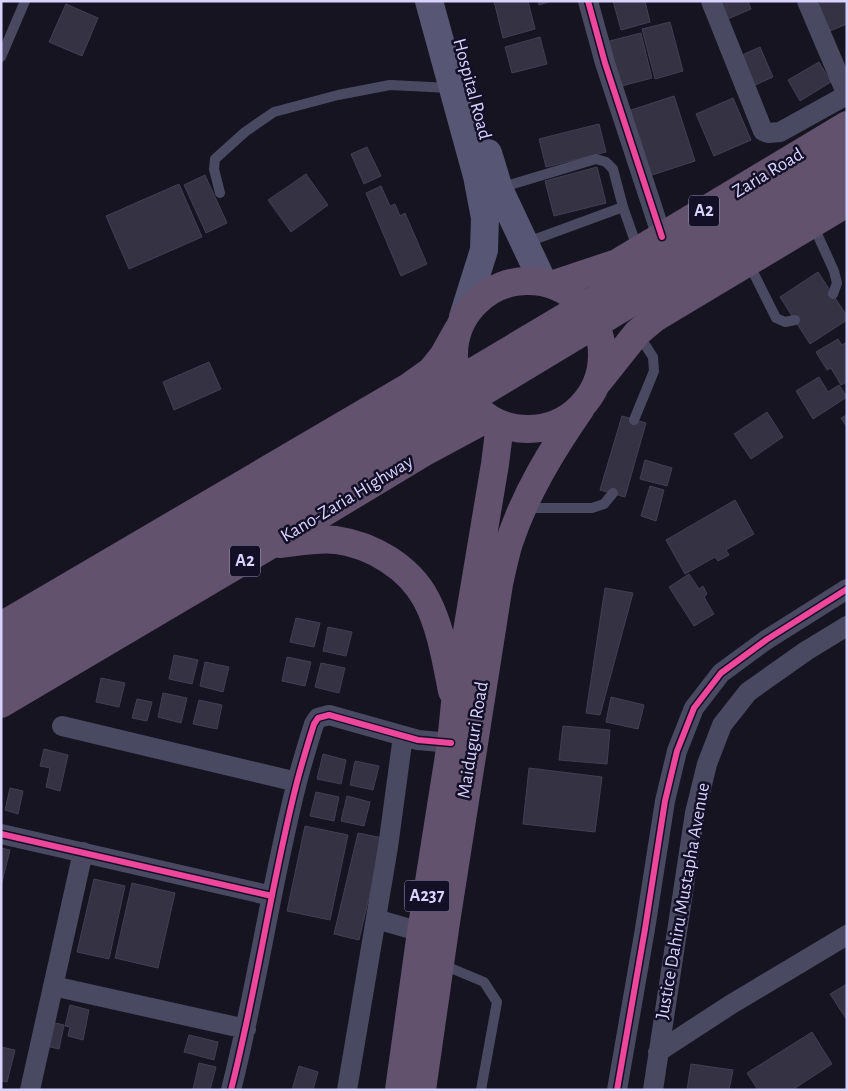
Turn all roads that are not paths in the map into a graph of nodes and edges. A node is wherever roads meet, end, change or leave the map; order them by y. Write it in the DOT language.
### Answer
graph roads {
  1 [pos="24,1"];
  2 [pos="429,1"];
  3 [pos="449,1"];
  4 [pos="588,1"];
  5 [pos="711,1"];
  6 [pos="807,1"];
  7 [pos="1,57"];
  8 [pos="454,88"];
  9 [pos="847,95"];
  10 [pos="847,125"];
  11 [pos="847,149"];
  12 [pos="847,172"];
  13 [pos="490,180"];
  14 [pos="220,193"];
  15 [pos="847,202"];
  16 [pos="623,207"];
  17 [pos="812,224"];
  18 [pos="524,244"];
  19 [pos="658,256"];
  20 [pos="748,262"];
  21 [pos="548,282"];
  22 [pos="833,294"];
  23 [pos="795,320"];
  24 [pos="460,324"];
  25 [pos="637,333"];
  26 [pos="597,383"];
  27 [pos="581,408"];
  28 [pos="634,420"];
  29 [pos="494,421"];
  30 [pos="374,444"];
  31 [pos="613,494"];
  32 [pos="523,508"];
  33 [pos="272,544"];
  34 [pos="847,589"];
  35 [pos="1,626"];
  36 [pos="847,626"];
  37 [pos="1,648"];
  38 [pos="1,677"];
  39 [pos="455,703"];
  40 [pos="1,704"];
  41 [pos="694,708"];
  42 [pos="722,725"];
  43 [pos="62,726"];
  44 [pos="403,736"];
  45 [pos="451,743"];
  46 [pos="297,782"];
  47 [pos="1,834"];
  48 [pos="83,852"];
  49 [pos="272,896"];
  50 [pos="376,919"];
  51 [pos="421,932"];
  52 [pos="847,935"];
  53 [pos="440,964"];
  54 [pos="53,986"];
  55 [pos="246,1029"];
  56 [pos="658,1052"];
  57 [pos="30,1090"];
  58 [pos="231,1090"];
  59 [pos="347,1090"];
  60 [pos="398,1090"];
  61 [pos="422,1090"];
  62 [pos="481,1090"];
  63 [pos="617,1090"];
  64 [pos="652,1090"];
  1 -- 7 [label="lane"];
  2 -- 8 [label="main road, Hospital Road"];
  3 -- 13 [label="main road, Hospital Road"];
  4 -- 19 [label="street"];
  5 -- 9 [label="street"];
  6 -- 9 [label="street"];
  8 -- 13 [label="main road, Hospital Road"];
  8 -- 14 [label="lane"];
  10 -- 19 [label="highway, Zaria Road / A2"];
  11 -- 19 [label="highway, A2"];
  12 -- 19 [label="highway, A2"];
  13 -- 16 [label="lane"];
  13 -- 18 [label="main road"];
  13 -- 24 [label="main road"];
  15 -- 17 [label="highway"];
  16 -- 18 [label="lane"];
  16 -- 19 [label="lane"];
  17 -- 20 [label="highway"];
  17 -- 22 [label="lane"];
  18 -- 21 [label="main road"];
  19 -- 21 [label="highway, Zaria Road / A2"];
  19 -- 30 [label="highway, A2, bridge"];
  20 -- 23 [label="lane"];
  20 -- 25 [label="highway"];
  21 -- 24 [label="highway"];
  21 -- 26 [label="highway"];
  24 -- 29 [label="highway"];
  24 -- 35 [label="highway"];
  25 -- 26 [label="highway"];
  25 -- 28 [label="lane"];
  26 -- 27 [label="highway"];
  27 -- 29 [label="highway"];
  27 -- 32 [label="highway, Maiduguri Road / A237"];
  29 -- 33 [label="highway, Kano-Zaria Highway / A2"];
  29 -- 39 [label="highway, Maiduguri Road / A237"];
  30 -- 37 [label="highway, A2"];
  30 -- 38 [label="highway, A2"];
  31 -- 32 [label="lane"];
  32 -- 53 [label="highway, Maiduguri Road / A237"];
  33 -- 39 [label="highway"];
  33 -- 40 [label="highway, Kano-Zaria Highway / A2"];
  34 -- 41 [label="street"];
  36 -- 42 [label="street, Justice Dahiru Mustapha Avenue"];
  39 -- 45 [label="highway, Maiduguri Road / A237"];
  41 -- 42 [label="street"];
  41 -- 63 [label="street"];
  42 -- 56 [label="street, Justice Dahiru Mustapha Avenue"];
  43 -- 46 [label="street"];
  44 -- 45 [label="street"];
  44 -- 46 [label="street"];
  44 -- 50 [label="street"];
  45 -- 51 [label="highway, Maiduguri Road / A237"];
  46 -- 49 [label="street"];
  47 -- 48 [label="street"];
  48 -- 49 [label="street"];
  48 -- 54 [label="street"];
  49 -- 55 [label="street"];
  50 -- 51 [label="street"];
  50 -- 59 [label="street"];
  51 -- 60 [label="highway, Maiduguri Road / A237"];
  52 -- 56 [label="street"];
  53 -- 61 [label="highway, Maiduguri Road / A237"];
  53 -- 62 [label="lane"];
  54 -- 55 [label="street"];
  54 -- 57 [label="street"];
  55 -- 58 [label="street"];
  56 -- 64 [label="street, Justice Dahiru Mustapha Avenue"];
}
